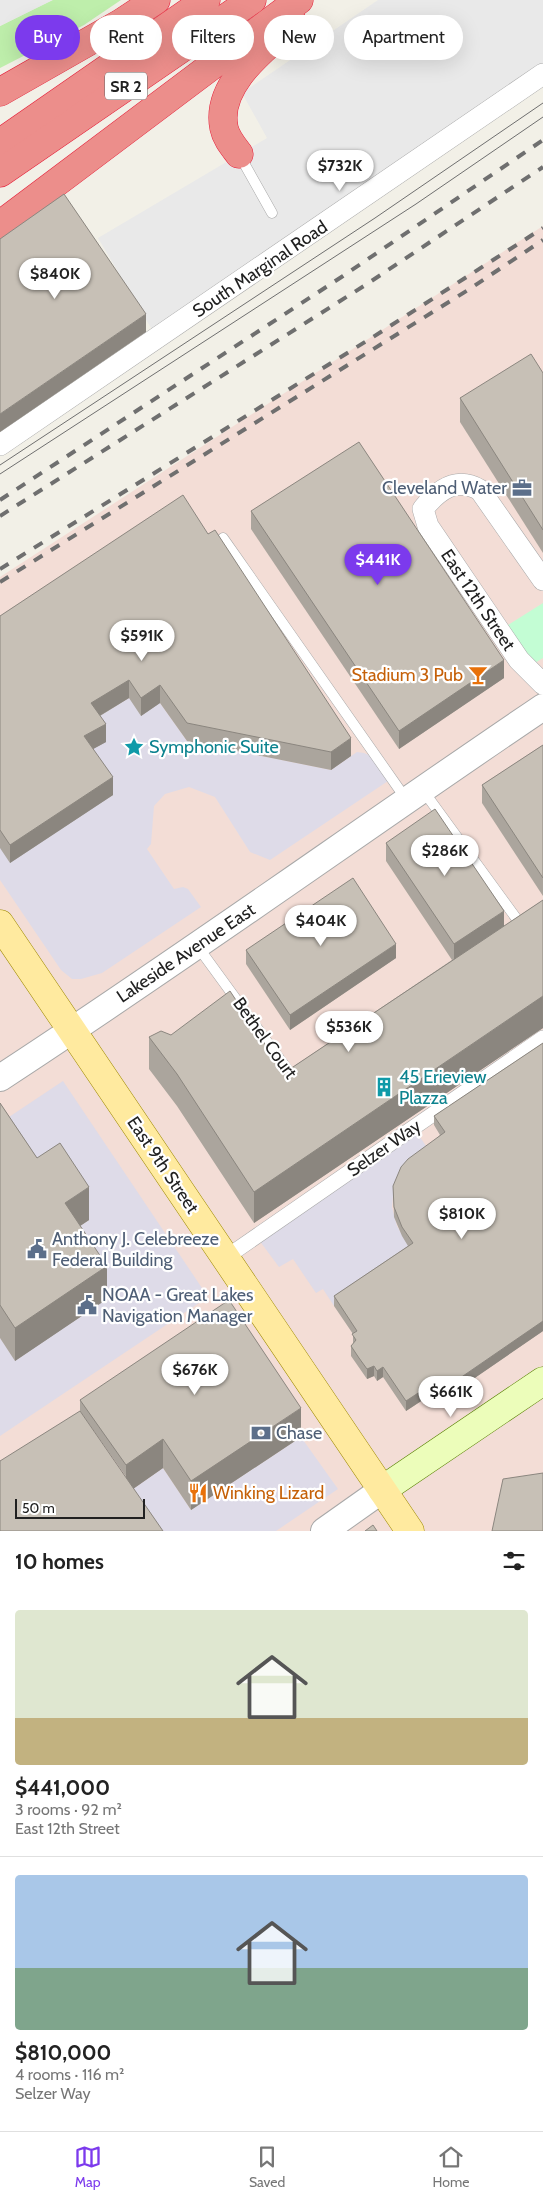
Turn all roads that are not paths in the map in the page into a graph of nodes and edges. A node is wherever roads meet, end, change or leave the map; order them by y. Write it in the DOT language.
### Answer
graph roads {
  1 [pos="156,0"];
  2 [pos="206,0"];
  3 [pos="252,0"];
  4 [pos="299,0"];
  5 [pos="318,0"];
  6 [pos="543,74"];
  7 [pos="0,92"];
  8 [pos="0,142"];
  9 [pos="239,154"];
  10 [pos="0,173"];
  11 [pos="272,214"];
  12 [pos="0,225"];
  13 [pos="0,445"];
  14 [pos="223,538"];
  15 [pos="543,580"];
  16 [pos="543,684"];
  17 [pos="543,707"];
  18 [pos="414,794"];
  19 [pos="0,924"];
  20 [pos="524,930"];
  21 [pos="197,946"];
  22 [pos="72,1031"];
  23 [pos="543,1038"];
  24 [pos="0,1078"];
  25 [pos="307,1080"];
  26 [pos="225,1258"];
  27 [pos="543,1380"];
  28 [pos="382,1490"];
  29 [pos="324,1531"];
  30 [pos="410,1531"];
  1 -- 7 [label="highway"];
  2 -- 8 [label="highway, SR 2"];
  3 -- 10 [label="highway, SR 2"];
  4 -- 12 [label="highway"];
  5 -- 9 [label="highway"];
  6 -- 13 [label="street, South Marginal Road"];
  9 -- 11 [label="lane"];
  14 -- 18 [label="lane"];
  15 -- 16 [label="street, East 12th Street"];
  17 -- 18 [label="street, Lakeside Avenue East"];
  18 -- 20 [label="lane"];
  18 -- 21 [label="street, Lakeside Avenue East"];
  19 -- 22 [label="main road, East 9th Street"];
  21 -- 22 [label="street, Lakeside Avenue East"];
  21 -- 25 [label="lane, Bethel Court"];
  22 -- 24 [label="street, Lakeside Avenue East"];
  22 -- 26 [label="main road, East 9th Street"];
  23 -- 26 [label="street, Selzer Way"];
  26 -- 28 [label="main road, East 9th Street"];
  27 -- 28 [label="main road"];
  28 -- 29 [label="street"];
  28 -- 30 [label="main road, East 9th Street"];
}
